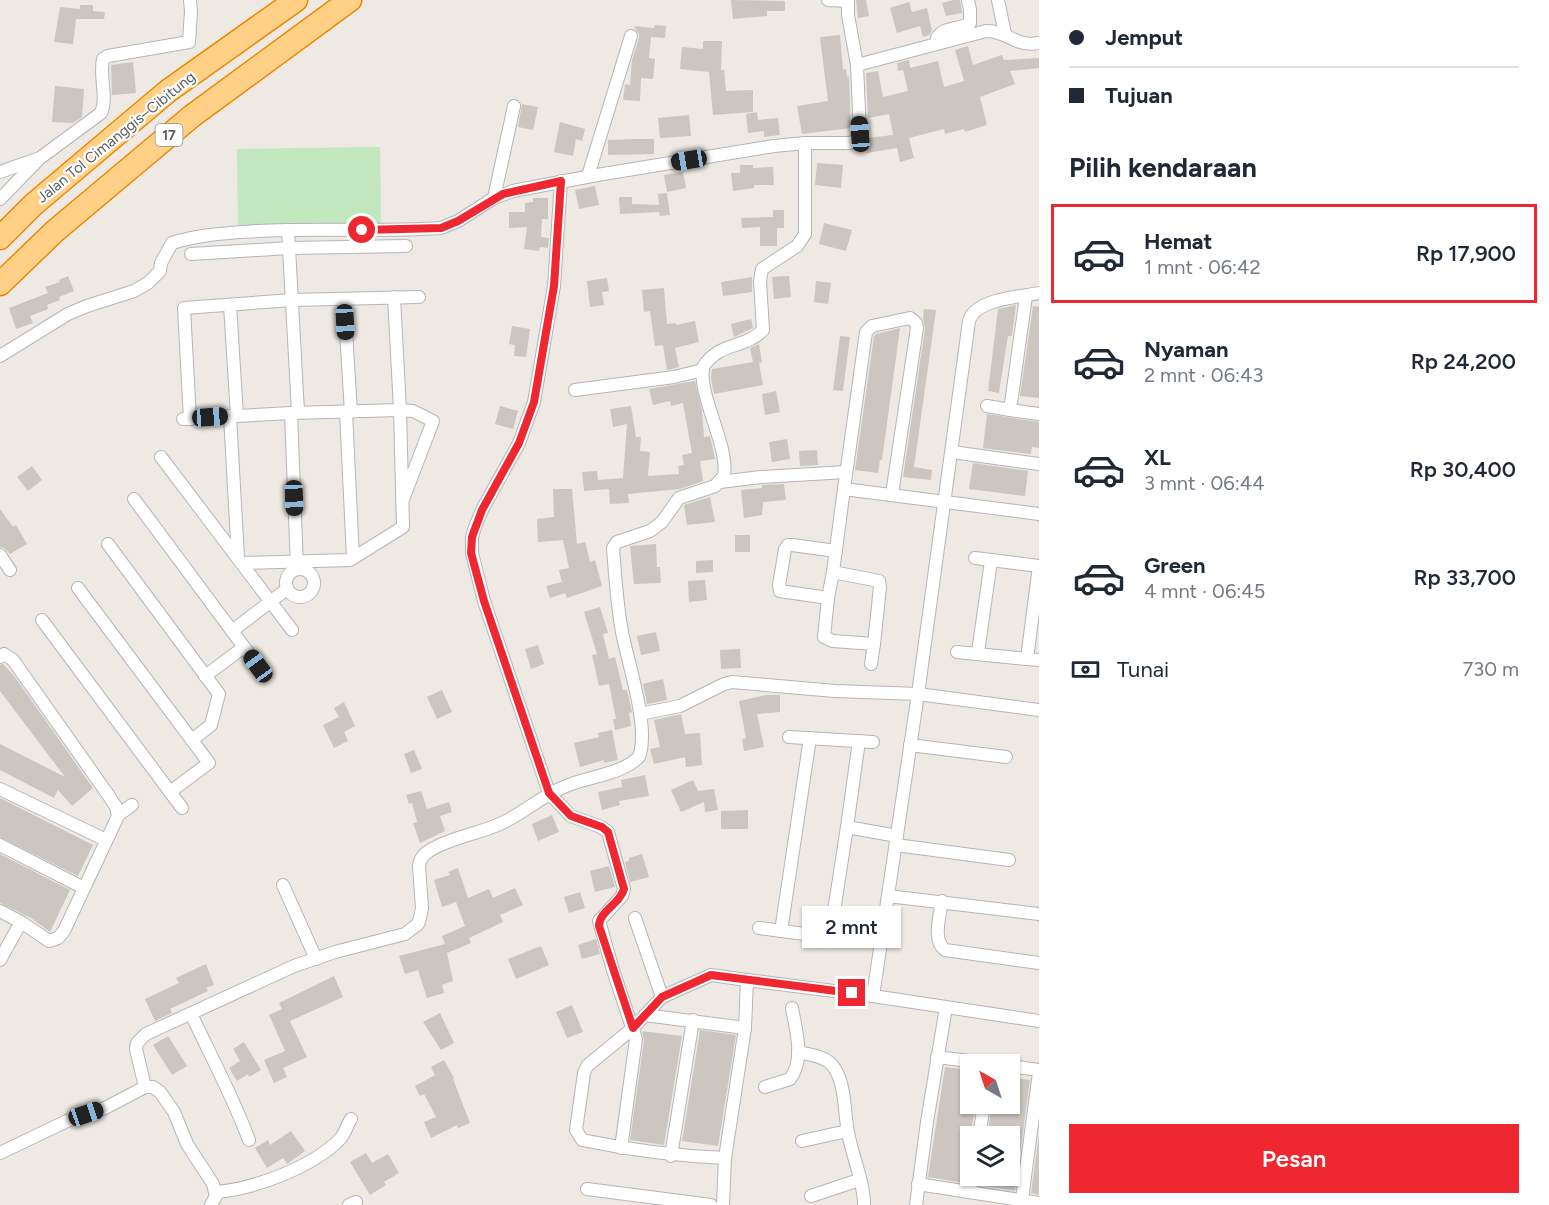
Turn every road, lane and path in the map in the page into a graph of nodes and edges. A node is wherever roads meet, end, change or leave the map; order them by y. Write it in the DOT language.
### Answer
graph roads {
  1 [pos="190,0"];
  2 [pos="296,0"];
  3 [pos="350,0"];
  4 [pos="828,0"];
  5 [pos="849,0"];
  6 [pos="968,0"];
  7 [pos="998,0"];
  8 [pos="1005,34"];
  9 [pos="631,36"];
  10 [pos="938,43"];
  11 [pos="1039,44"];
  12 [pos="857,65"];
  13 [pos="514,106"];
  14 [pos="805,143"];
  15 [pos="39,158"];
  16 [pos="0,172"];
  17 [pos="588,176"];
  18 [pos="561,181"];
  19 [pos="494,198"];
  20 [pos="0,199"];
  21 [pos="288,230"];
  22 [pos="0,238"];
  23 [pos="406,246"];
  24 [pos="289,248"];
  25 [pos="191,254"];
  26 [pos="0,284"];
  27 [pos="1039,293"];
  28 [pos="1026,296"];
  29 [pos="394,297"];
  30 [pos="419,297"];
  31 [pos="344,299"];
  32 [pos="292,300"];
  33 [pos="230,305"];
  34 [pos="0,356"];
  35 [pos="703,370"];
  36 [pos="575,390"];
  37 [pos="987,406"];
  38 [pos="400,410"];
  39 [pos="1010,410"];
  40 [pos="348,412"];
  41 [pos="295,413"];
  42 [pos="1039,414"];
  43 [pos="233,416"];
  44 [pos="951,452"];
  45 [pos="161,456"];
  46 [pos="1039,464"];
  47 [pos="846,472"];
  48 [pos="720,482"];
  49 [pos="844,489"];
  50 [pos="892,494"];
  51 [pos="134,499"];
  52 [pos="944,501"];
  53 [pos="402,502"];
  54 [pos="1039,514"];
  55 [pos="108,544"];
  56 [pos="836,550"];
  57 [pos="0,555"];
  58 [pos="353,558"];
  59 [pos="975,558"];
  60 [pos="240,561"];
  61 [pos="991,561"];
  62 [pos="297,565"];
  63 [pos="1039,566"];
  64 [pos="10,570"];
  65 [pos="833,572"];
  66 [pos="78,588"];
  67 [pos="287,589"];
  68 [pos="828,598"];
  69 [pos="271,601"];
  70 [pos="42,620"];
  71 [pos="292,630"];
  72 [pos="232,631"];
  73 [pos="874,644"];
  74 [pos="244,647"];
  75 [pos="957,652"];
  76 [pos="978,652"];
  77 [pos="0,657"];
  78 [pos="1033,659"];
  79 [pos="871,664"];
  80 [pos="258,666"];
  81 [pos="205,676"];
  82 [pos="918,694"];
  83 [pos="1039,710"];
  84 [pos="640,714"];
  85 [pos="789,737"];
  86 [pos="810,738"];
  87 [pos="192,740"];
  88 [pos="859,741"];
  89 [pos="873,742"];
  90 [pos="910,746"];
  91 [pos="1006,757"];
  92 [pos="0,789"];
  93 [pos="170,792"];
  94 [pos="549,793"];
  95 [pos="132,805"];
  96 [pos="182,808"];
  97 [pos="118,815"];
  98 [pos="847,827"];
  99 [pos="106,840"];
  100 [pos="897,841"];
  101 [pos="0,844"];
  102 [pos="1009,860"];
  103 [pos="283,885"];
  104 [pos="82,887"];
  105 [pos="888,896"];
  106 [pos="942,901"];
  107 [pos="0,911"];
  108 [pos="1039,914"];
  109 [pos="635,918"];
  110 [pos="21,921"];
  111 [pos="759,928"];
  112 [pos="781,931"];
  113 [pos="316,959"];
  114 [pos="0,960"];
  115 [pos="1039,963"];
  116 [pos="747,980"];
  117 [pos="873,996"];
  118 [pos="662,997"];
  119 [pos="946,1007"];
  120 [pos="792,1008"];
  121 [pos="191,1014"];
  122 [pos="645,1015"];
  123 [pos="693,1020"];
  124 [pos="1039,1021"];
  125 [pos="633,1028"];
  126 [pos="745,1028"];
  127 [pos="798,1052"];
  128 [pos="937,1057"];
  129 [pos="960,1060"];
  130 [pos="1020,1068"];
  131 [pos="1039,1072"];
  132 [pos="144,1087"];
  133 [pos="765,1087"];
  134 [pos="351,1119"];
  135 [pos="847,1131"];
  136 [pos="249,1140"];
  137 [pos="802,1141"];
  138 [pos="621,1148"];
  139 [pos="0,1153"];
  140 [pos="671,1155"];
  141 [pos="725,1158"];
  142 [pos="859,1180"];
  143 [pos="918,1184"];
  144 [pos="971,1186"];
  145 [pos="586,1189"];
  146 [pos="970,1191"];
  147 [pos="216,1192"];
  148 [pos="812,1196"];
  149 [pos="624,1199"];
  150 [pos="1022,1199"];
  151 [pos="1039,1203"];
  152 [pos="211,1205"];
  153 [pos="711,1205"];
  154 [pos="723,1205"];
  155 [pos="864,1205"];
  156 [pos="916,1205"];
  1 -- 15 [label="street"];
  2 -- 22 [label="highway, Jalan Tol Cimanggis–Cibitung / 17"];
  3 -- 26 [label="highway, Jalan Tol Cimanggis–Cibitung / 17"];
  4 -- 5 [label="street"];
  5 -- 12 [label="street"];
  6 -- 10 [label="street"];
  7 -- 8 [label="street"];
  8 -- 10 [label="street"];
  8 -- 11 [label="street"];
  9 -- 17 [label="street"];
  10 -- 12 [label="street"];
  12 -- 14 [label="street"];
  13 -- 19 [label="street"];
  14 -- 17 [label="street"];
  14 -- 35 [label="street"];
  15 -- 16 [label="street"];
  15 -- 20 [label="street"];
  17 -- 18 [label="street"];
  18 -- 19 [label="street"];
  18 -- 94 [label="street"];
  19 -- 21 [label="street"];
  21 -- 24 [label="street"];
  21 -- 34 [label="street"];
  23 -- 24 [label="street"];
  24 -- 25 [label="street"];
  24 -- 32 [label="street"];
  27 -- 28 [label="street"];
  28 -- 39 [label="street"];
  28 -- 44 [label="street"];
  29 -- 30 [label="street"];
  29 -- 31 [label="street"];
  29 -- 38 [label="street"];
  31 -- 32 [label="street"];
  31 -- 40 [label="street"];
  32 -- 33 [label="street"];
  32 -- 41 [label="street"];
  33 -- 43 [label="street"];
  33 -- 43 [label="street"];
  35 -- 36 [label="street"];
  35 -- 48 [label="street"];
  37 -- 39 [label="street"];
  38 -- 40 [label="street"];
  38 -- 53 [label="street"];
  38 -- 53 [label="street"];
  39 -- 42 [label="street"];
  40 -- 41 [label="street"];
  40 -- 58 [label="street"];
  41 -- 43 [label="street"];
  41 -- 62 [label="street"];
  43 -- 60 [label="street"];
  44 -- 46 [label="street"];
  44 -- 52 [label="street"];
  45 -- 60 [label="street"];
  47 -- 48 [label="street"];
  47 -- 49 [label="street"];
  47 -- 50 [label="street"];
  48 -- 84 [label="street"];
  49 -- 50 [label="street"];
  49 -- 56 [label="street"];
  50 -- 52 [label="street"];
  51 -- 72 [label="street"];
  52 -- 54 [label="street"];
  52 -- 82 [label="street"];
  53 -- 58 [label="street"];
  55 -- 81 [label="street"];
  56 -- 65 [label="street"];
  56 -- 68 [label="street"];
  57 -- 64 [label="street"];
  58 -- 62 [label="street"];
  59 -- 61 [label="street"];
  60 -- 62 [label="street"];
  60 -- 69 [label="street"];
  61 -- 63 [label="street"];
  61 -- 76 [label="street"];
  62 -- 67 [label="street"];
  62 -- 67 [label="street"];
  63 -- 78 [label="street"];
  65 -- 68 [label="street"];
  65 -- 73 [label="street"];
  66 -- 87 [label="street"];
  67 -- 69 [label="street"];
  68 -- 73 [label="street"];
  69 -- 71 [label="street"];
  69 -- 72 [label="street"];
  70 -- 93 [label="street"];
  72 -- 74 [label="street"];
  73 -- 79 [label="street"];
  74 -- 80 [label="street"];
  74 -- 81 [label="street"];
  75 -- 76 [label="street"];
  76 -- 78 [label="street"];
  77 -- 97 [label="street"];
  81 -- 87 [label="street"];
  82 -- 83 [label="street"];
  82 -- 84 [label="street"];
  82 -- 90 [label="street"];
  84 -- 94 [label="street"];
  85 -- 86 [label="street"];
  86 -- 88 [label="street"];
  86 -- 112 [label="street"];
  87 -- 93 [label="street"];
  88 -- 89 [label="street"];
  88 -- 98 [label="street"];
  90 -- 91 [label="street"];
  90 -- 100 [label="street"];
  92 -- 99 [label="street"];
  93 -- 96 [label="street"];
  94 -- 113 [label="street"];
  94 -- 125 [label="street"];
  95 -- 97 [label="street"];
  97 -- 99 [label="street"];
  98 -- 100 [label="street"];
  98 -- 112 [label="street"];
  99 -- 104 [label="street"];
  100 -- 102 [label="street"];
  100 -- 105 [label="street"];
  101 -- 104 [label="street"];
  103 -- 113 [label="street"];
  104 -- 110 [label="street"];
  105 -- 106 [label="street"];
  105 -- 117 [label="street"];
  106 -- 108 [label="street"];
  106 -- 115 [label="street"];
  107 -- 110 [label="street"];
  109 -- 118 [label="street"];
  110 -- 114 [label="street"];
  111 -- 112 [label="street"];
  113 -- 121 [label="street"];
  116 -- 117 [label="street"];
  116 -- 118 [label="street"];
  116 -- 126 [label="street"];
  117 -- 119 [label="street"];
  118 -- 122 [label="street"];
  119 -- 124 [label="street"];
  119 -- 128 [label="street"];
  120 -- 127 [label="street"];
  121 -- 132 [label="street"];
  121 -- 136 [label="street"];
  122 -- 123 [label="street"];
  122 -- 125 [label="street"];
  123 -- 126 [label="street"];
  123 -- 140 [label="street"];
  125 -- 138 [label="street"];
  125 -- 138 [label="street"];
  126 -- 141 [label="street"];
  127 -- 133 [label="street"];
  127 -- 135 [label="street"];
  128 -- 129 [label="street"];
  128 -- 143 [label="street"];
  130 -- 131 [label="street"];
  131 -- 150 [label="street"];
  132 -- 139 [label="street"];
  132 -- 147 [label="street"];
  134 -- 147 [label="street"];
  135 -- 137 [label="street"];
  135 -- 142 [label="street"];
  138 -- 140 [label="street"];
  140 -- 141 [label="street"];
  141 -- 154 [label="street"];
  142 -- 148 [label="street"];
  142 -- 155 [label="street"];
  143 -- 146 [label="street"];
  143 -- 156 [label="street"];
  144 -- 146 [label="street"];
  145 -- 149 [label="street"];
  146 -- 150 [label="street"];
  147 -- 152 [label="street"];
  149 -- 153 [label="street"];
  150 -- 151 [label="street"];
}
